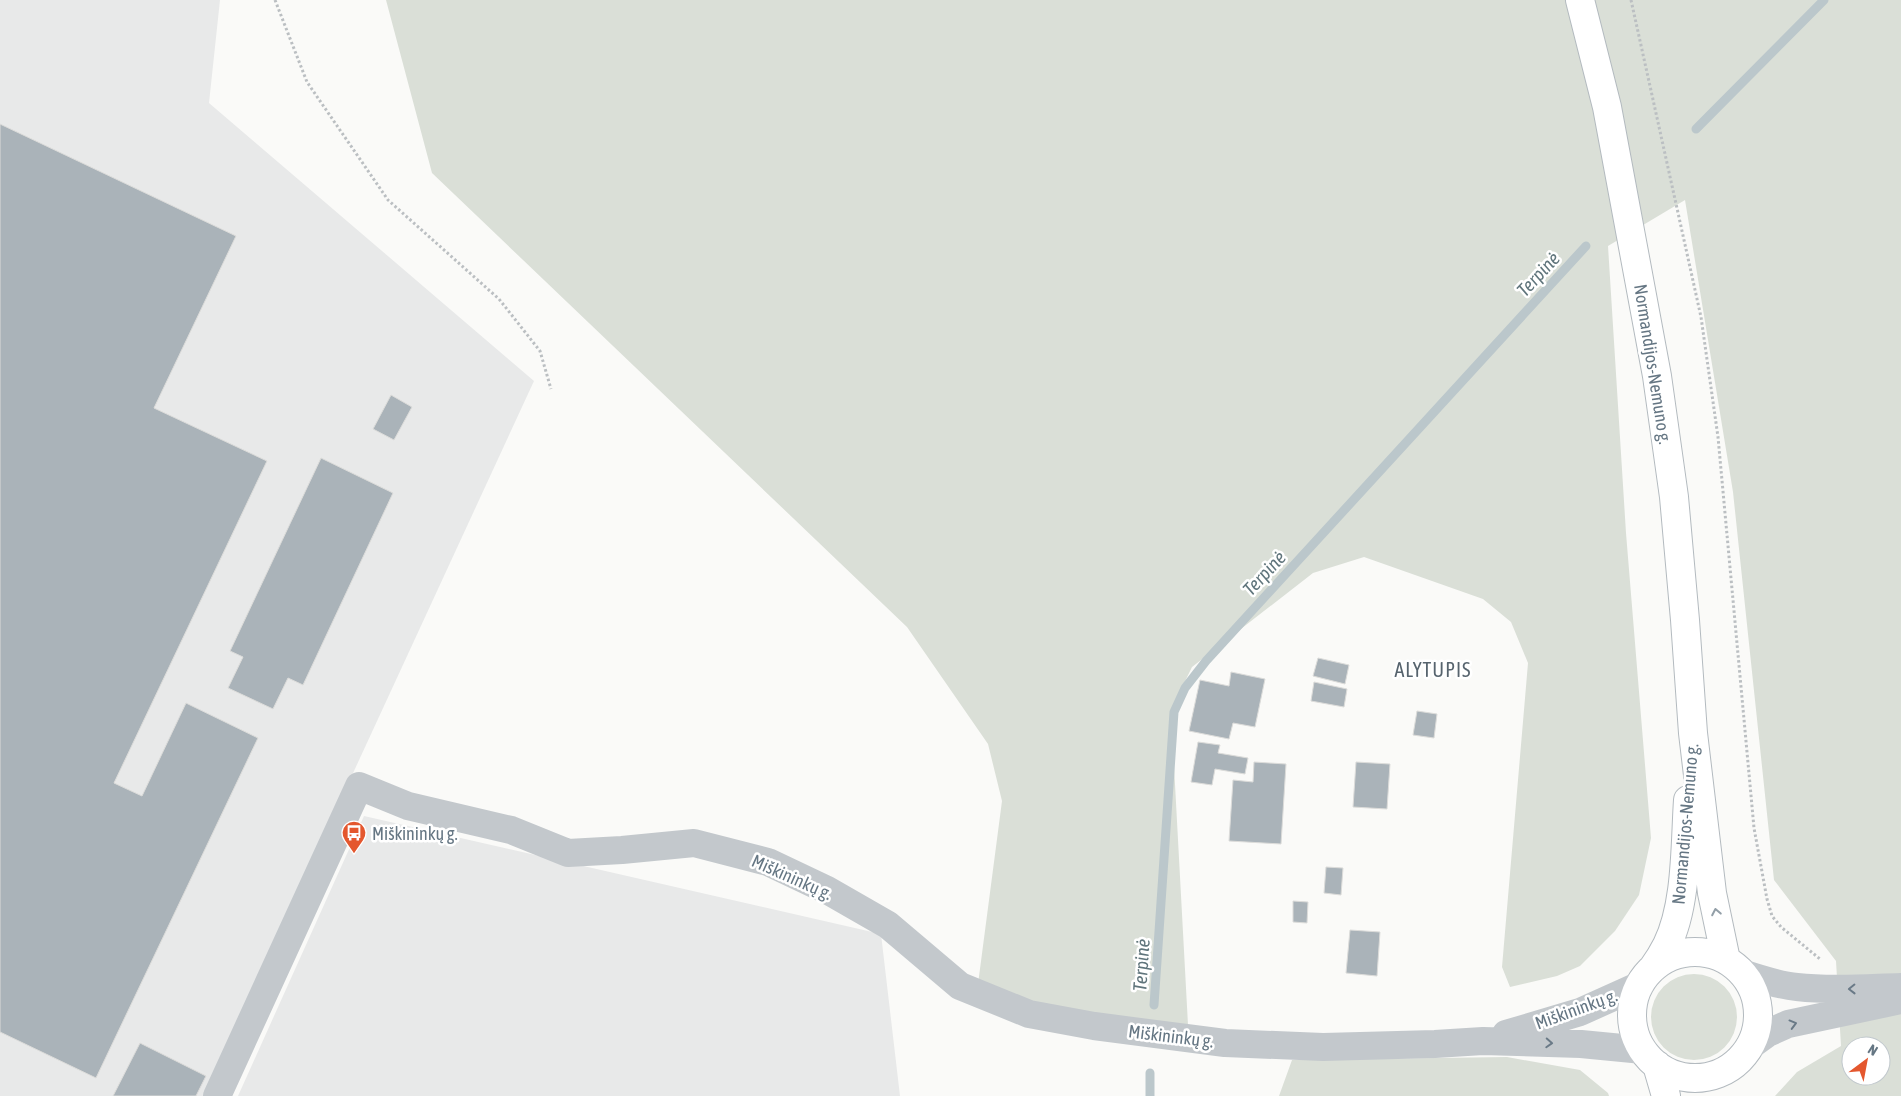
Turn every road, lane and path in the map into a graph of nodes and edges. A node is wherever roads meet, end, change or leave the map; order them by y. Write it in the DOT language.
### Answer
graph roads {
  1 [pos="275,0"];
  2 [pos="1580,0"];
  3 [pos="1630,0"];
  4 [pos="551,389"];
  5 [pos="1693,733"];
  6 [pos="1734,966"];
  7 [pos="1646,977"];
  8 [pos="1901,988"];
  9 [pos="1826,989"];
  10 [pos="1901,1000"];
  11 [pos="1483,1040"];
  12 [pos="1750,1046"];
  13 [pos="1650,1058"];
  14 [pos="1732,1066"];
  15 [pos="217,1096"];
  16 [pos="1666,1096"];
  17 [pos="1716,1096"];
  1 -- 4 [label="path"];
  2 -- 5 [label="main road, Normandijos-Nemuno g."];
  3 -- 9 [label="path"];
  6 -- 5 [label="main road, Normandijos-Nemuno g., one-way"];
  5 -- 7 [label="main road, Normandijos-Nemuno g."];
  6 -- 7 [label="main road"];
  6 -- 9 [label="street"];
  6 -- 12 [label="main road"];
  7 -- 11 [label="street, Miškininkų g."];
  7 -- 13 [label="main road"];
  8 -- 9 [label="street, one-way"];
  12 -- 10 [label="street, one-way"];
  11 -- 13 [label="street, Miškininkų g., one-way"];
  11 -- 15 [label="street, Miškininkų g."];
  12 -- 14 [label="main road"];
  13 -- 14 [label="main road"];
  13 -- 16 [label="main road"];
  14 -- 17 [label="main road"];
}
